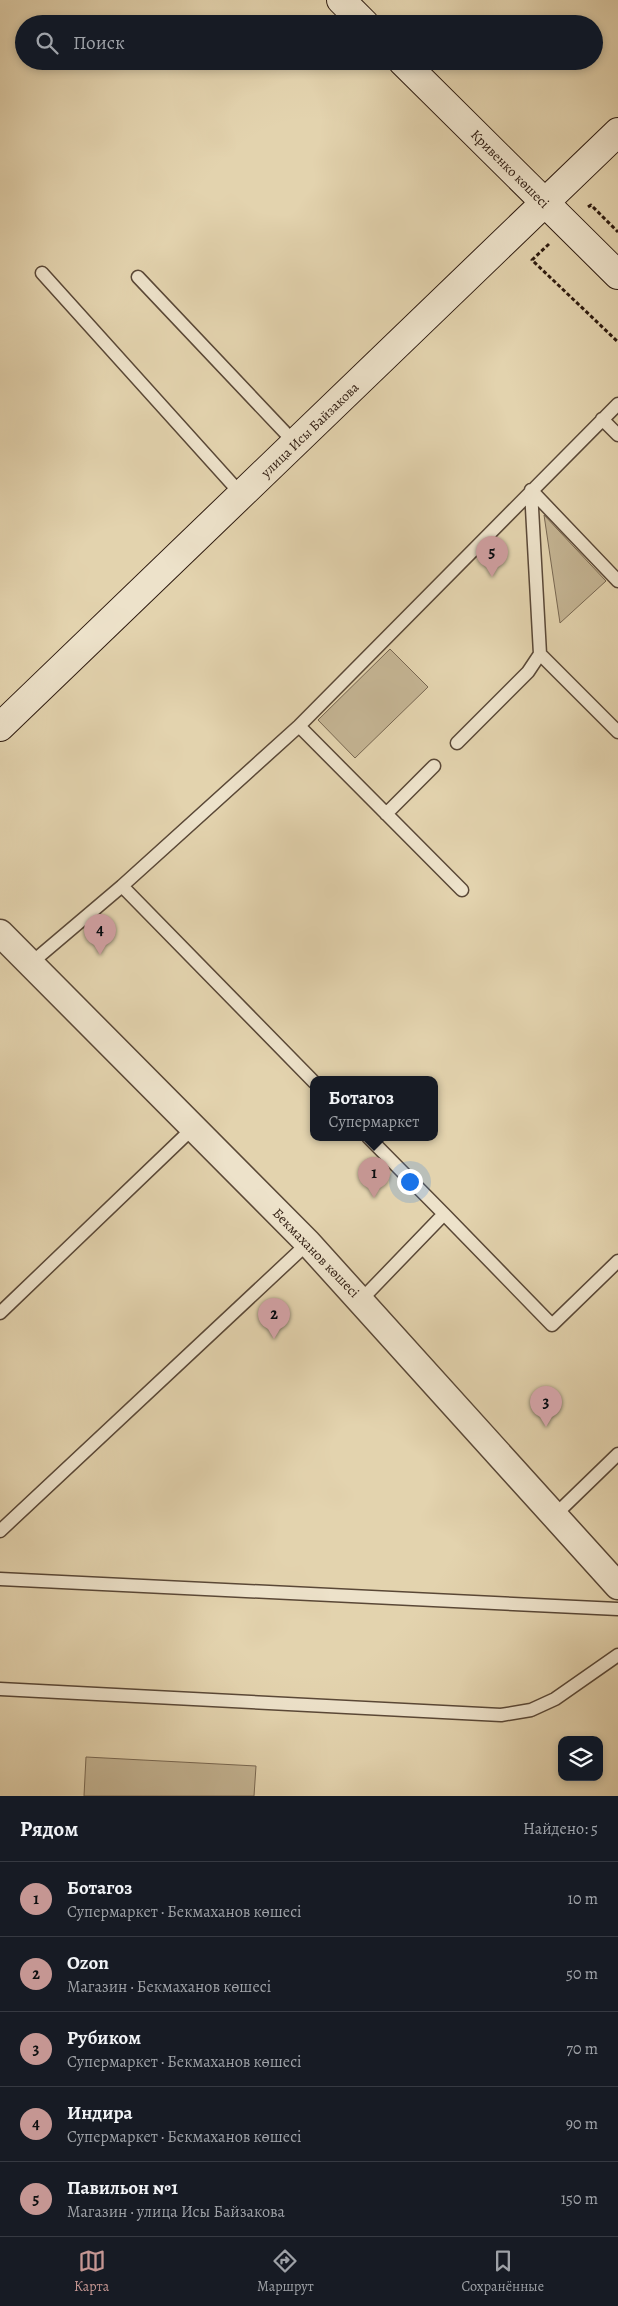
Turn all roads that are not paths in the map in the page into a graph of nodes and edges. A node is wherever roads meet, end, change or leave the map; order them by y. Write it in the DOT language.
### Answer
graph roads {
  1 [pos="341,0"];
  2 [pos="356,15"];
  3 [pos="411,70"];
  4 [pos="618,132"];
  5 [pos="545,204"];
  6 [pos="42,273"];
  7 [pos="618,275"];
  8 [pos="138,277"];
  9 [pos="618,404"];
  10 [pos="602,419"];
  11 [pos="618,435"];
  12 [pos="296,443"];
  13 [pos="531,490"];
  14 [pos="242,495"];
  15 [pos="618,581"];
  16 [pos="540,654"];
  17 [pos="299,726"];
  18 [pos="0,727"];
  19 [pos="618,732"];
  20 [pos="457,743"];
  21 [pos="434,766"];
  22 [pos="386,814"];
  23 [pos="122,886"];
  24 [pos="462,890"];
  25 [pos="0,933"];
  26 [pos="30,964"];
  27 [pos="310,1078"];
  28 [pos="192,1128"];
  29 [pos="372,1141"];
  30 [pos="444,1214"];
  31 [pos="308,1244"];
  32 [pos="618,1261"];
  33 [pos="360,1300"];
  34 [pos="0,1313"];
  35 [pos="618,1454"];
  36 [pos="554,1516"];
  37 [pos="0,1531"];
  38 [pos="0,1579"];
  39 [pos="618,1586"];
  40 [pos="618,1609"];
  41 [pos="618,1656"];
  42 [pos="0,1689"];
  1 -- 2 [label="street"];
  3 -- 5 [label="street, Кривенко көшесі"];
  4 -- 5 [label="street, улица Исы Байзакова"];
  5 -- 7 [label="street, Кривенко көшесі"];
  5 -- 12 [label="street, улица Исы Байзакова"];
  6 -- 14 [label="lane"];
  8 -- 12 [label="lane"];
  9 -- 10 [label="lane"];
  10 -- 11 [label="lane"];
  10 -- 13 [label="lane"];
  12 -- 14 [label="street, улица Исы Байзакова"];
  13 -- 15 [label="lane"];
  13 -- 16 [label="lane"];
  13 -- 17 [label="lane"];
  14 -- 18 [label="street, улица Исы Байзакова"];
  16 -- 19 [label="lane"];
  16 -- 20 [label="lane"];
  17 -- 22 [label="lane"];
  17 -- 23 [label="lane"];
  21 -- 22 [label="lane"];
  22 -- 24 [label="lane"];
  23 -- 26 [label="lane"];
  23 -- 27 [label="lane"];
  25 -- 26 [label="street, Бекмаханов көшесі"];
  26 -- 28 [label="street, Бекмаханов көшесі"];
  28 -- 31 [label="street, Бекмаханов көшесі"];
  28 -- 34 [label="lane"];
  29 -- 30 [label="lane"];
  30 -- 32 [label="lane"];
  30 -- 33 [label="lane"];
  31 -- 33 [label="street, Бекмаханов көшесі"];
  31 -- 37 [label="lane"];
  33 -- 36 [label="street, Бекмаханов көшесі"];
  35 -- 36 [label="lane"];
  36 -- 39 [label="street, Бекмаханов көшесі"];
  38 -- 40 [label="lane"];
  41 -- 42 [label="lane"];
}
